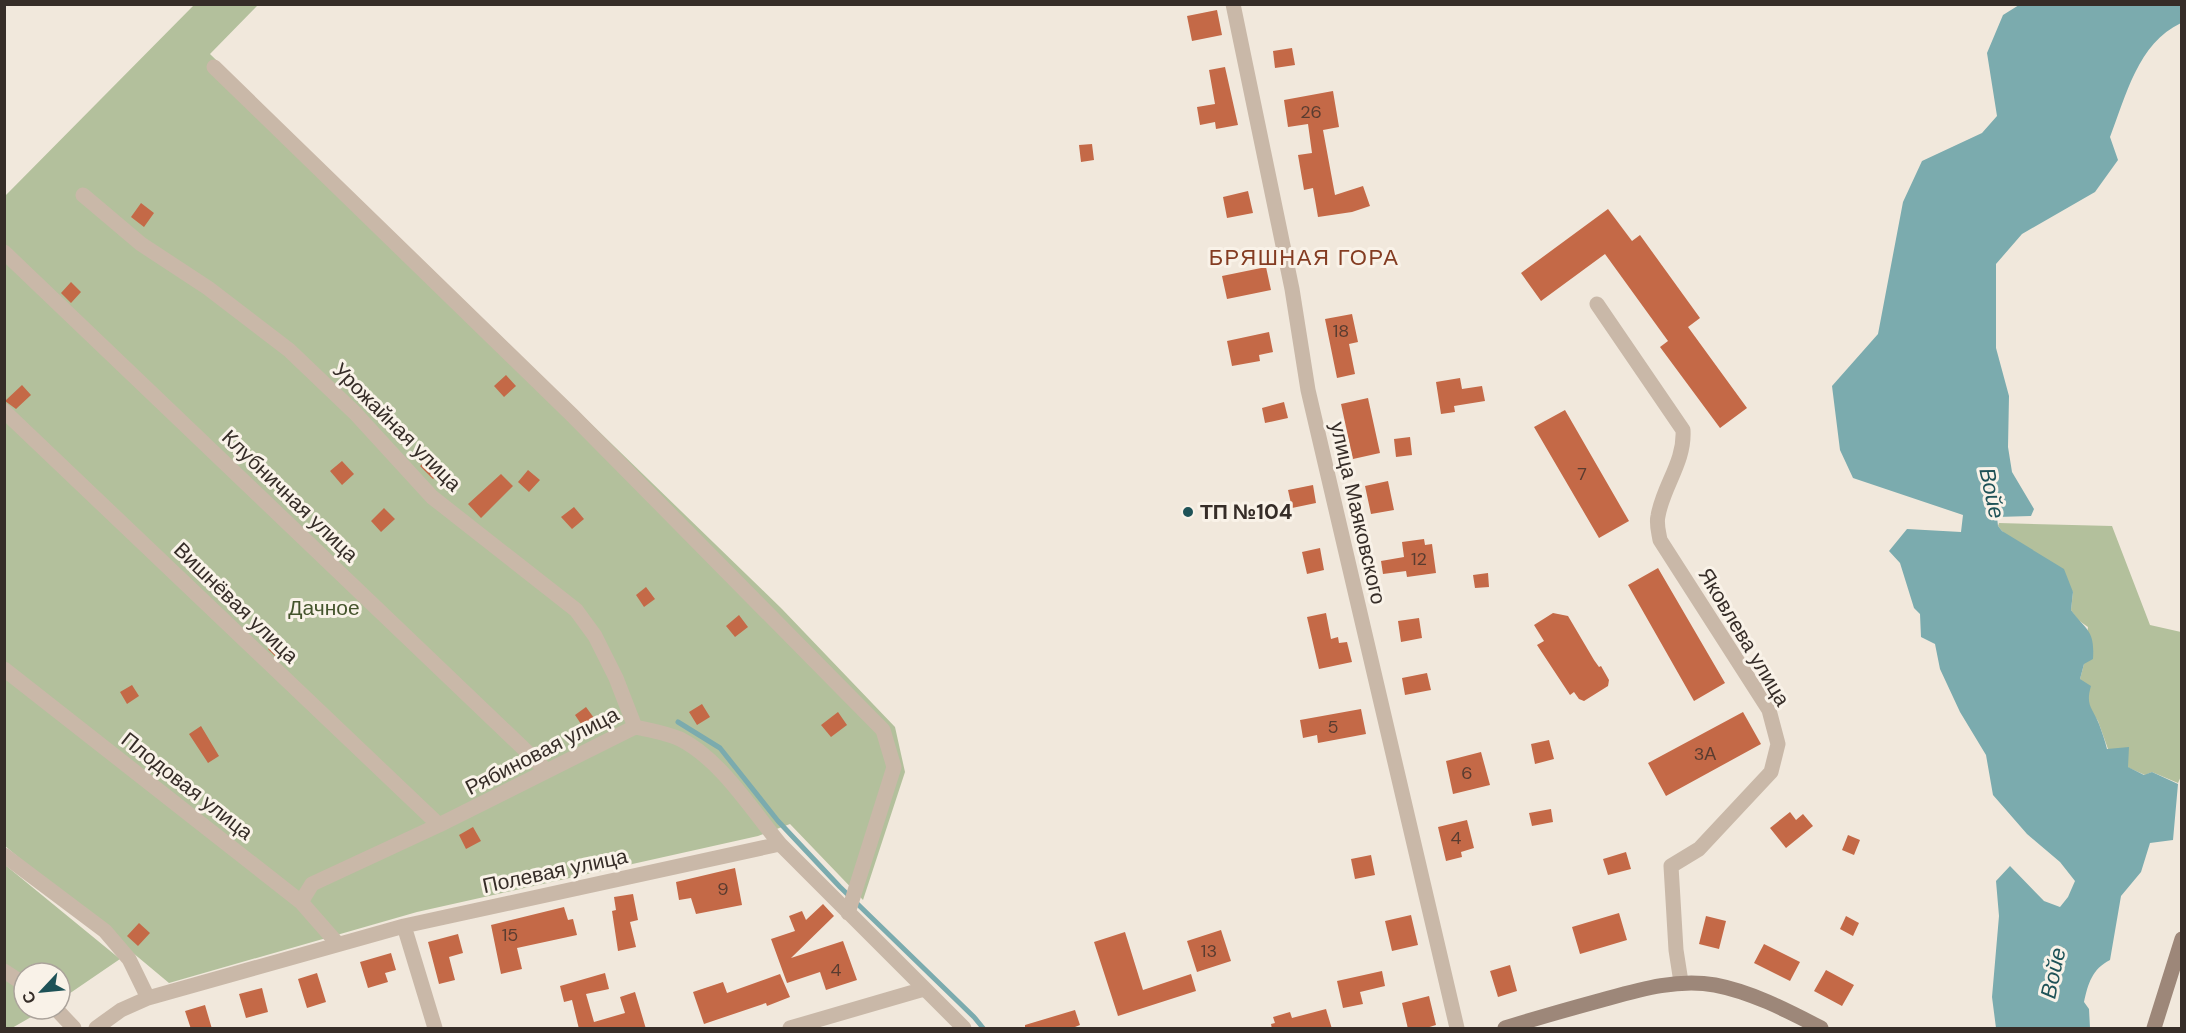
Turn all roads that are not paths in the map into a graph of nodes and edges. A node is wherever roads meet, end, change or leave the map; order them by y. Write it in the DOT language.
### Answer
graph roads {
  1 [pos="1233,4"];
  2 [pos="214,67"];
  3 [pos="83,195"];
  4 [pos="4,252"];
  5 [pos="1597,304"];
  6 [pos="4,411"];
  7 [pos="4,669"];
  8 [pos="635,727"];
  9 [pos="548,771"];
  10 [pos="439,825"];
  11 [pos="780,844"];
  12 [pos="4,855"];
  13 [pos="301,902"];
  14 [pos="848,913"];
  15 [pos="404,926"];
  16 [pos="2181,939"];
  17 [pos="337,943"];
  18 [pos="1681,982"];
  19 [pos="924,989"];
  20 [pos="148,998"];
  21 [pos="96,1029"];
  22 [pos="435,1029"];
  23 [pos="789,1029"];
  24 [pos="964,1029"];
  25 [pos="1457,1029"];
  26 [pos="1505,1029"];
  27 [pos="1821,1029"];
  28 [pos="2154,1029"];
  1 -- 25 [label="street, улица Маяковского"];
  2 -- 14 [label="street"];
  3 -- 8 [label="street, Урожайная улица"];
  4 -- 9 [label="street, Клубничная улица"];
  5 -- 18 [label="street, Яковлева улица"];
  6 -- 10 [label="street, Вишнёвая улица"];
  7 -- 13 [label="street, Плодовая улица"];
  8 -- 9 [label="street, Рябиновая улица"];
  8 -- 11 [label="street, Рябиновая улица"];
  9 -- 10 [label="street, Рябиновая улица"];
  10 -- 13 [label="street, Рябиновая улица"];
  11 -- 14 [label="street"];
  11 -- 15 [label="street, Полевая улица"];
  12 -- 20 [label="street"];
  13 -- 17 [label="street, Плодовая улица"];
  14 -- 19 [label="street"];
  15 -- 17 [label="street, Полевая улица"];
  15 -- 22 [label="street"];
  16 -- 28 [label="street"];
  17 -- 20 [label="street, Полевая улица"];
  18 -- 26 [label="street"];
  18 -- 27 [label="street"];
  19 -- 23 [label="street"];
  19 -- 24 [label="street"];
  20 -- 21 [label="street, Полевая улица"];
}
